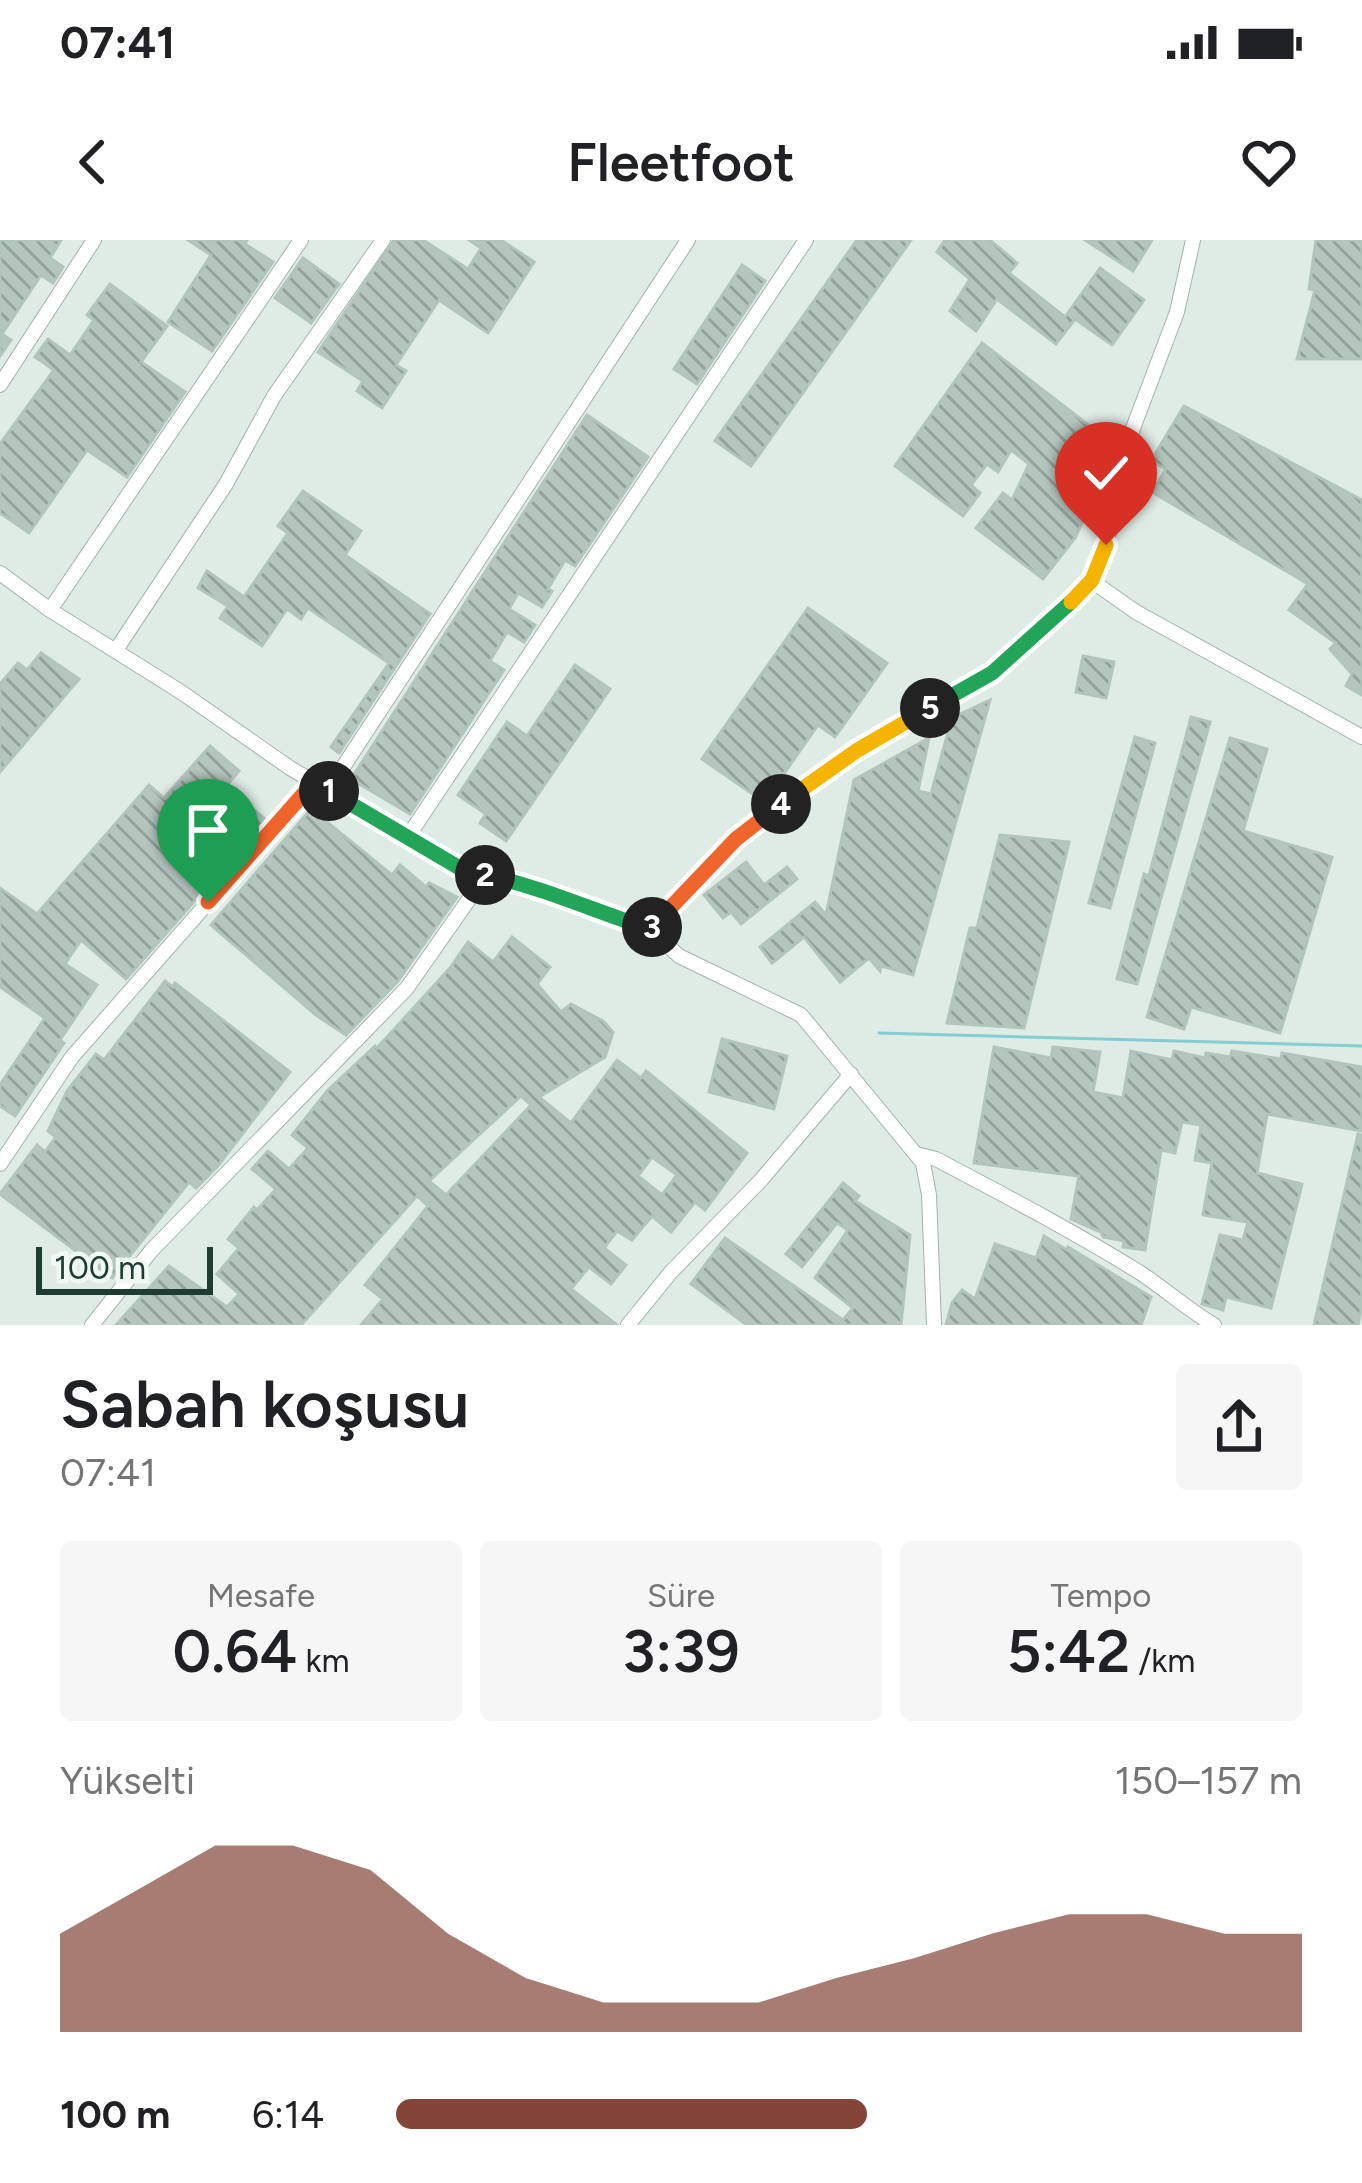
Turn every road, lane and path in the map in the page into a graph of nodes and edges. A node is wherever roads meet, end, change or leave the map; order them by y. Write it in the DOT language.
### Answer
graph roads {
  1 [pos="94,240"];
  2 [pos="301,240"];
  3 [pos="383,240"];
  4 [pos="688,240"];
  5 [pos="806,240"];
  6 [pos="1193,240"];
  7 [pos="0,385"];
  8 [pos="0,573"];
  9 [pos="1092,580"];
  10 [pos="7,588"];
  11 [pos="50,610"];
  12 [pos="116,650"];
  13 [pos="1362,737"];
  14 [pos="321,786"];
  15 [pos="407,838"];
  16 [pos="486,875"];
  17 [pos="650,929"];
  18 [pos="850,1074"];
  19 [pos="916,1154"];
  20 [pos="0,1164"];
  21 [pos="92,1325"];
  22 [pos="628,1325"];
  23 [pos="934,1325"];
  24 [pos="1214,1325"];
  1 -- 7 [label="street"];
  2 -- 11 [label="street"];
  3 -- 12 [label="street"];
  4 -- 14 [label="street"];
  5 -- 15 [label="street"];
  6 -- 9 [label="street"];
  8 -- 10 [label="street"];
  9 -- 13 [label="street"];
  9 -- 17 [label="street"];
  10 -- 11 [label="street"];
  11 -- 12 [label="street"];
  12 -- 14 [label="street"];
  14 -- 15 [label="street"];
  14 -- 20 [label="street"];
  15 -- 16 [label="street"];
  16 -- 17 [label="street"];
  16 -- 21 [label="street"];
  17 -- 18 [label="street"];
  18 -- 19 [label="street"];
  18 -- 22 [label="street"];
  19 -- 23 [label="street"];
  19 -- 24 [label="street"];
}
